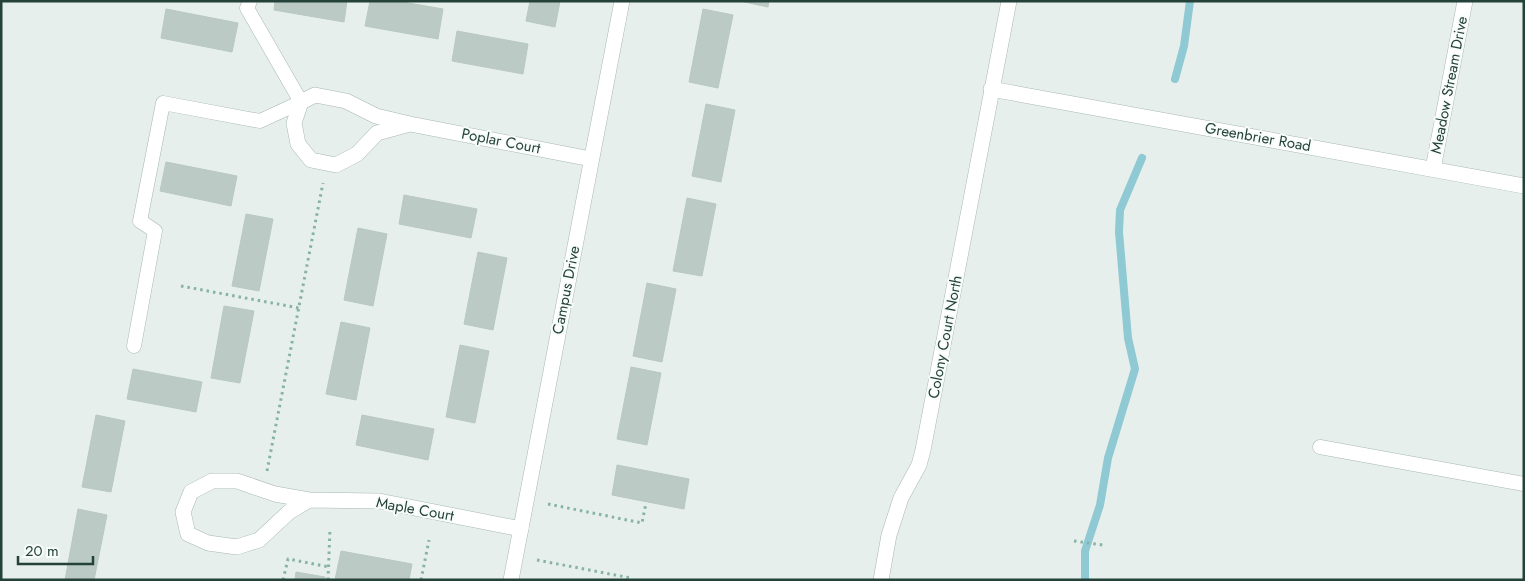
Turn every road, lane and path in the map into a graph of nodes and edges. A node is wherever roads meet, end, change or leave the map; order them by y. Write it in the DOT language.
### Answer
graph roads {
  1 [pos="250,1"];
  2 [pos="622,1"];
  3 [pos="1008,1"];
  4 [pos="1465,1"];
  5 [pos="991,89"];
  6 [pos="302,102"];
  7 [pos="410,124"];
  8 [pos="592,158"];
  9 [pos="1433,169"];
  10 [pos="323,183"];
  11 [pos="1524,186"];
  12 [pos="181,286"];
  13 [pos="299,308"];
  14 [pos="134,346"];
  15 [pos="1320,447"];
  16 [pos="267,472"];
  17 [pos="1524,484"];
  18 [pos="309,500"];
  19 [pos="646,503"];
  20 [pos="548,504"];
  21 [pos="330,529"];
  22 [pos="521,529"];
  23 [pos="429,540"];
  24 [pos="1074,541"];
  25 [pos="1103,545"];
  26 [pos="536,560"];
  27 [pos="329,567"];
  28 [pos="284,580"];
  29 [pos="328,580"];
  30 [pos="421,580"];
  31 [pos="511,580"];
  32 [pos="631,580"];
  33 [pos="881,580"];
  1 -- 6 [label="lane"];
  2 -- 8 [label="street, Campus Drive"];
  3 -- 5 [label="street, Colony Court North"];
  4 -- 9 [label="street, Meadow Stream Drive"];
  5 -- 9 [label="street, Greenbrier Road"];
  5 -- 33 [label="street, Colony Court North"];
  6 -- 7 [label="street, Poplar Court"];
  6 -- 7 [label="street, Poplar Court"];
  6 -- 14 [label="lane"];
  7 -- 8 [label="street, Poplar Court"];
  8 -- 22 [label="street, Campus Drive"];
  9 -- 11 [label="street, Greenbrier Road"];
  10 -- 13 [label="path"];
  12 -- 13 [label="path"];
  13 -- 16 [label="path"];
  15 -- 17 [label="lane"];
  18 -- 18 [label="street, Maple Court"];
  18 -- 22 [label="street, Maple Court"];
  19 -- 20 [label="path"];
  21 -- 27 [label="path"];
  22 -- 31 [label="street, Campus Drive"];
  23 -- 30 [label="path"];
  24 -- 25 [label="path"];
  26 -- 32 [label="path"];
  27 -- 28 [label="path"];
  27 -- 29 [label="path"];
}
